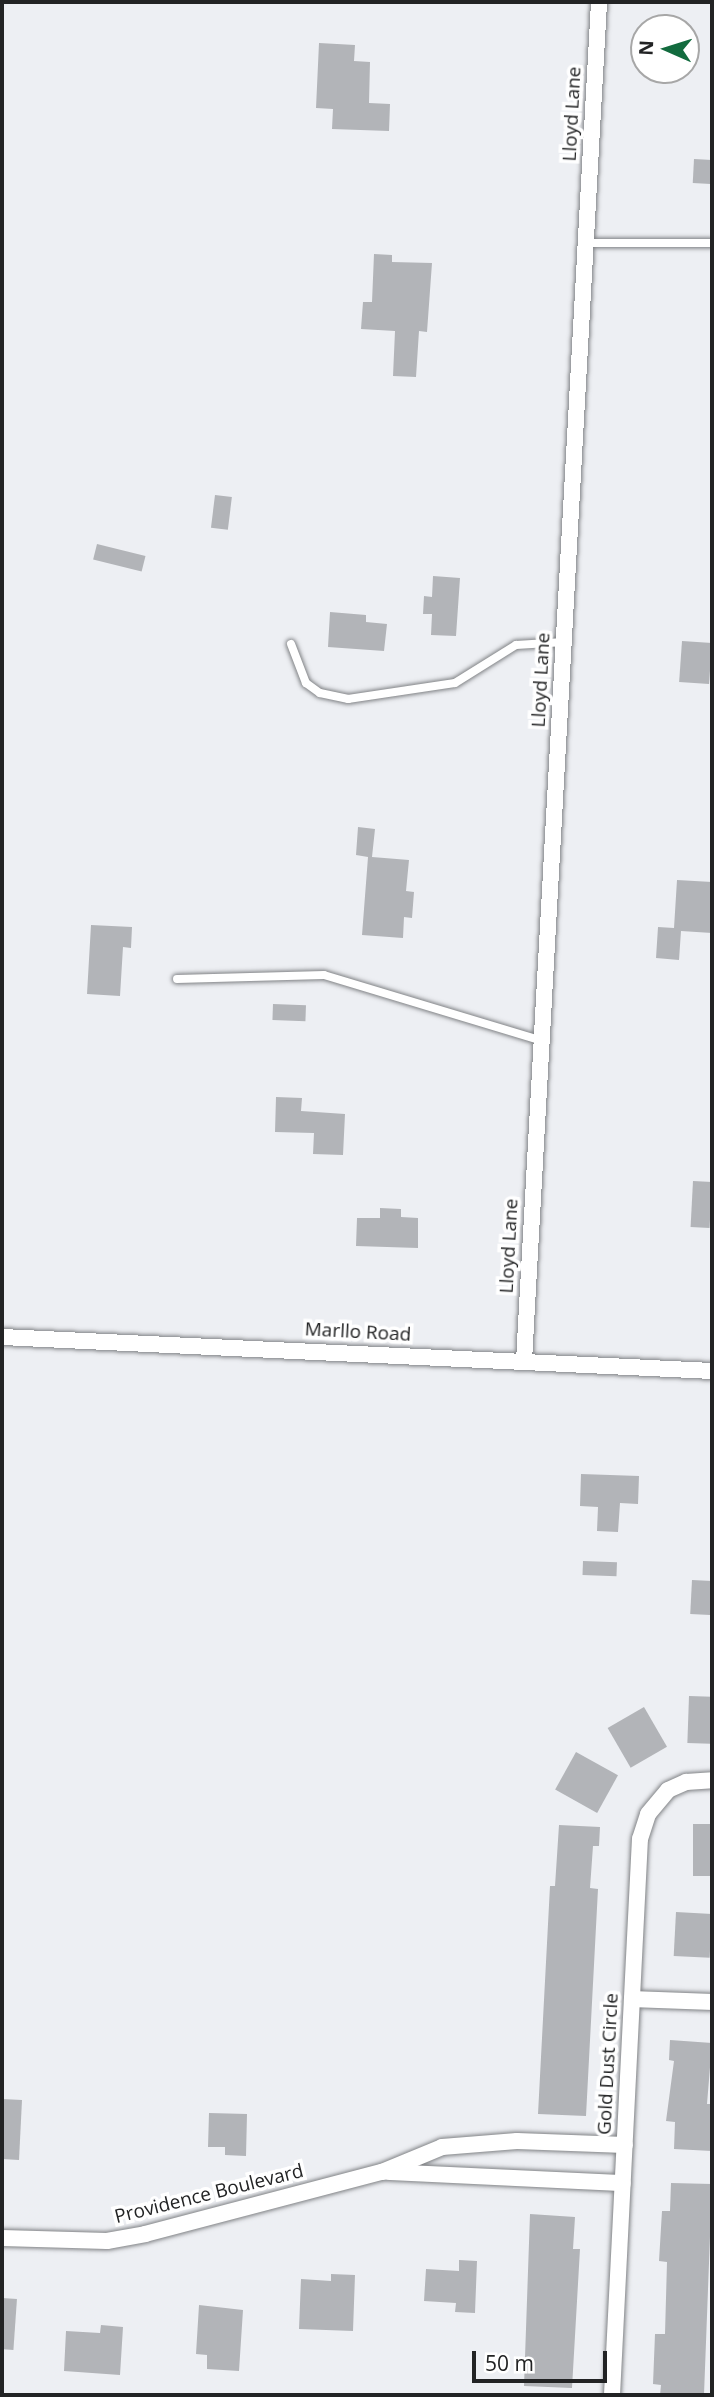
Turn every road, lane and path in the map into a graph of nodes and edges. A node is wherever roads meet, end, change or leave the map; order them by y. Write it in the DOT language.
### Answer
graph roads {
  1 [pos="599,2"];
  2 [pos="586,243"];
  3 [pos="712,243"];
  4 [pos="564,642"];
  5 [pos="291,644"];
  6 [pos="177,979"];
  7 [pos="542,1041"];
  8 [pos="2,1337"];
  9 [pos="524,1361"];
  10 [pos="712,1371"];
  11 [pos="712,1780"];
  12 [pos="632,1999"];
  13 [pos="712,2002"];
  14 [pos="625,2145"];
  15 [pos="382,2172"];
  16 [pos="622,2183"];
  17 [pos="2,2238"];
  18 [pos="612,2395"];
  1 -- 2 [label="street, Lloyd Lane"];
  2 -- 3 [label="lane"];
  2 -- 4 [label="street, Lloyd Lane"];
  4 -- 5 [label="lane"];
  4 -- 7 [label="street, Lloyd Lane"];
  6 -- 7 [label="lane"];
  7 -- 9 [label="street, Lloyd Lane"];
  8 -- 9 [label="street, Marllo Road"];
  9 -- 10 [label="street, Marllo Road"];
  11 -- 12 [label="street, Gold Dust Circle"];
  12 -- 13 [label="street"];
  12 -- 14 [label="street, Gold Dust Circle"];
  14 -- 15 [label="street, Providence Boulevard"];
  14 -- 16 [label="street, Gold Dust Circle"];
  15 -- 16 [label="street, Providence Boulevard"];
  15 -- 17 [label="street, Providence Boulevard"];
  16 -- 18 [label="street, Gold Dust Circle"];
}
